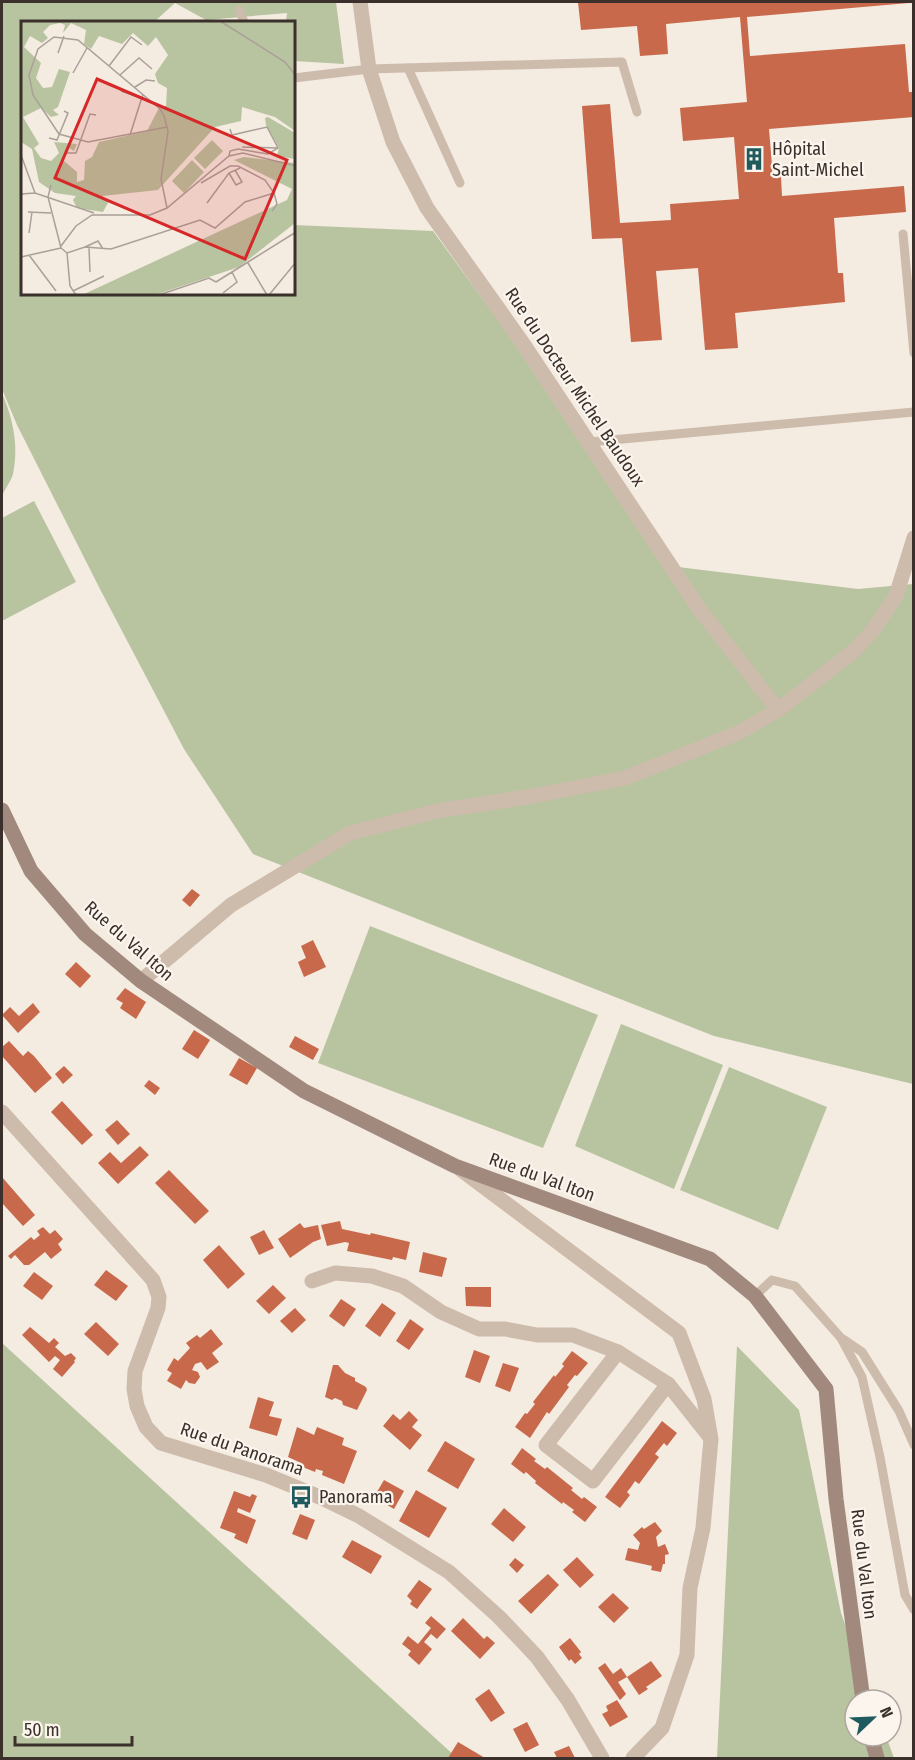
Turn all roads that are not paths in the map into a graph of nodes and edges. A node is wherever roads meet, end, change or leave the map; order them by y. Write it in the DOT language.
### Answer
graph roads {
  1 [pos="360,2"];
  2 [pos="239,10"];
  3 [pos="244,21"];
  4 [pos="408,68"];
  5 [pos="369,69"];
  6 [pos="296,78"];
  7 [pos="637,112"];
  8 [pos="460,183"];
  9 [pos="903,234"];
  10 [pos="914,353"];
  11 [pos="914,412"];
  12 [pos="590,442"];
  13 [pos="914,538"];
  14 [pos="778,710"];
  15 [pos="2,810"];
  16 [pos="141,981"];
  17 [pos="2,1112"];
  18 [pos="455,1166"];
  19 [pos="312,1281"];
  20 [pos="755,1296"];
  21 [pos="841,1338"];
  22 [pos="618,1352"];
  23 [pos="668,1384"];
  24 [pos="711,1439"];
  25 [pos="914,1445"];
  26 [pos="914,1610"];
  27 [pos="860,1688"];
  28 [pos="602,1758"];
  29 [pos="633,1758"];
  1 -- 5 [label="street, Rue du Docteur Michel Baudoux"];
  2 -- 3 [label="lane"];
  4 -- 5 [label="lane"];
  4 -- 7 [label="lane"];
  4 -- 8 [label="lane"];
  5 -- 6 [label="lane"];
  5 -- 12 [label="street, Rue du Docteur Michel Baudoux"];
  9 -- 10 [label="lane"];
  11 -- 12 [label="lane"];
  12 -- 14 [label="street, Rue du Docteur Michel Baudoux"];
  13 -- 14 [label="street"];
  14 -- 16 [label="street"];
  15 -- 16 [label="street, Rue du Val Iton"];
  16 -- 18 [label="street, Rue du Val Iton"];
  17 -- 28 [label="street, Rue du Panorama"];
  18 -- 20 [label="street, Rue du Val Iton"];
  18 -- 24 [label="street"];
  19 -- 22 [label="street"];
  20 -- 21 [label="lane"];
  20 -- 27 [label="street, Rue du Val Iton"];
  21 -- 25 [label="lane"];
  21 -- 26 [label="lane"];
  22 -- 23 [label="street"];
  22 -- 23 [label="street"];
  23 -- 24 [label="street"];
  24 -- 29 [label="street"];
}
